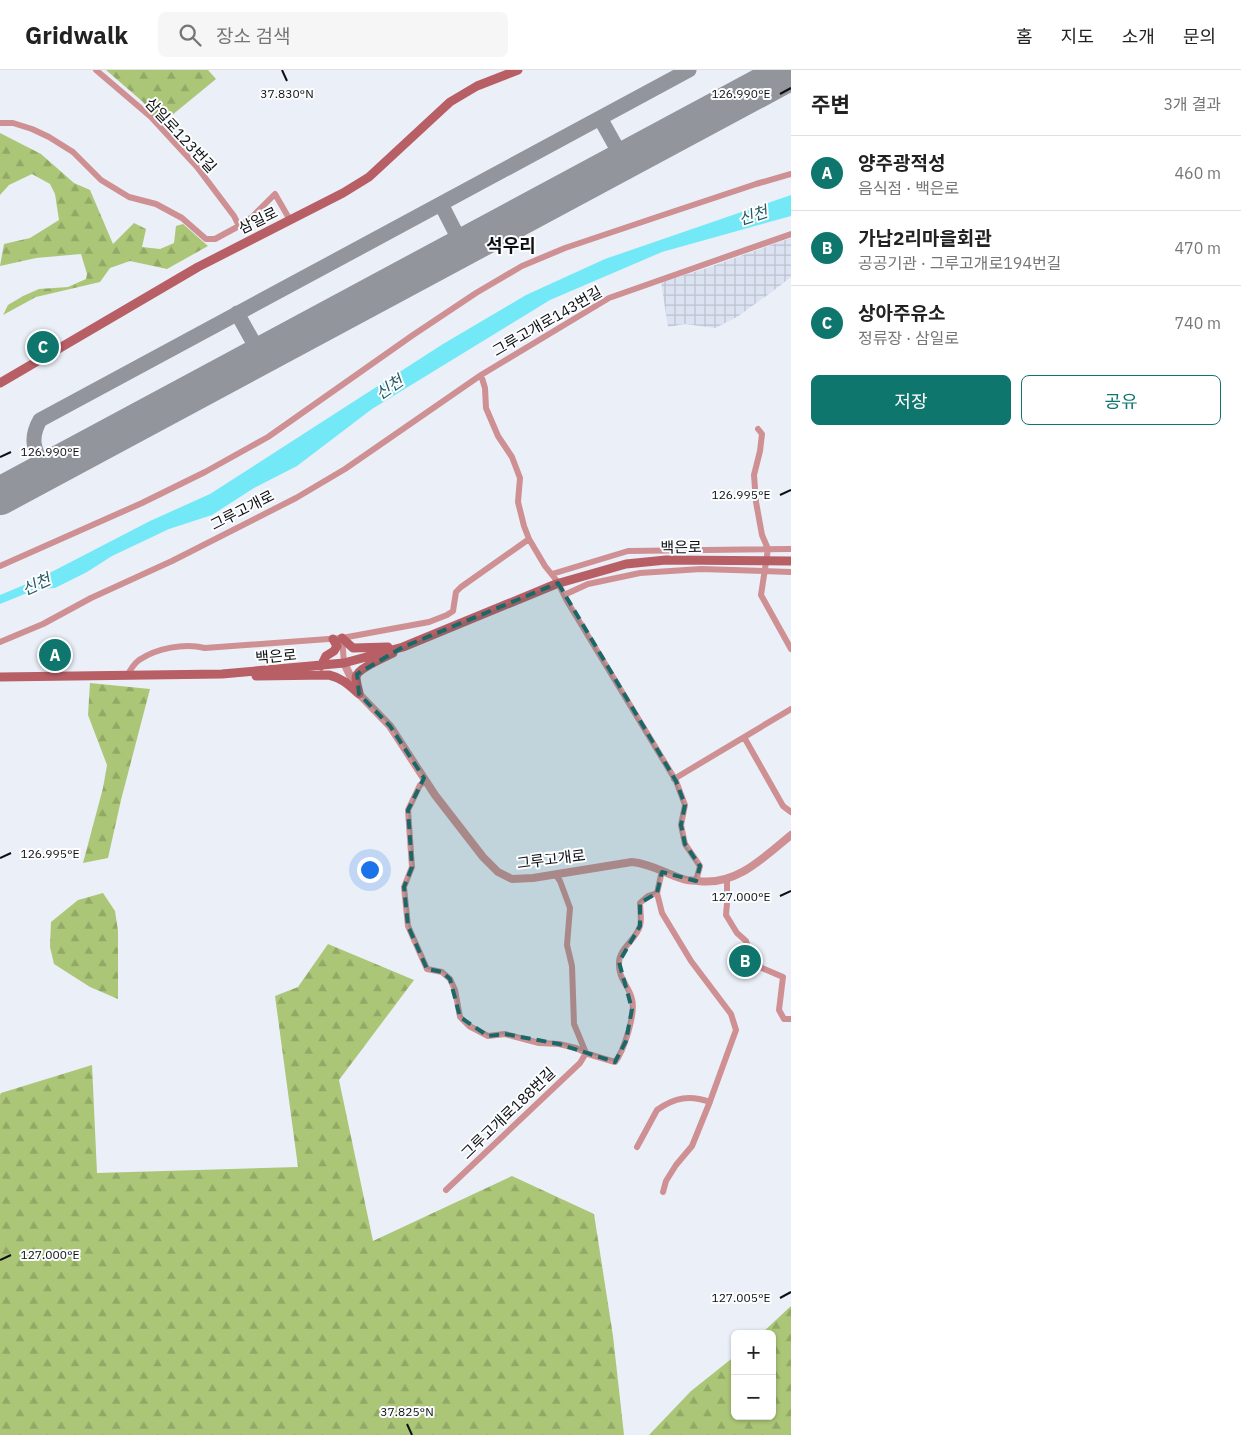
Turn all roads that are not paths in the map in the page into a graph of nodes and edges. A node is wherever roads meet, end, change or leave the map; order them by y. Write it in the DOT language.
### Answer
graph roads {
  1 [pos="96,70"];
  2 [pos="518,70"];
  3 [pos="0,123"];
  4 [pos="791,174"];
  5 [pos="290,220"];
  6 [pos="239,226"];
  7 [pos="791,234"];
  8 [pos="481,375"];
  9 [pos="0,383"];
  10 [pos="758,429"];
  11 [pos="529,538"];
  12 [pos="768,549"];
  13 [pos="791,549"];
  14 [pos="767,561"];
  15 [pos="791,561"];
  16 [pos="0,566"];
  17 [pos="766,572"];
  18 [pos="791,572"];
  19 [pos="552,574"];
  20 [pos="564,595"];
  21 [pos="338,638"];
  22 [pos="0,642"];
  23 [pos="403,647"];
  24 [pos="791,649"];
  25 [pos="344,663"];
  26 [pos="321,666"];
  27 [pos="222,674"];
  28 [pos="126,676"];
  29 [pos="0,677"];
  30 [pos="359,694"];
  31 [pos="791,709"];
  32 [pos="744,737"];
  33 [pos="674,779"];
  34 [pos="426,781"];
  35 [pos="791,812"];
  36 [pos="791,835"];
  37 [pos="662,871"];
  38 [pos="555,874"];
  39 [pos="726,879"];
  40 [pos="696,881"];
  41 [pos="657,893"];
  42 [pos="791,1019"];
  43 [pos="586,1053"];
  44 [pos="710,1102"];
  45 [pos="636,1147"];
  46 [pos="446,1190"];
  47 [pos="664,1192"];
  1 -- 6 [label="street, 삼일로123번길"];
  2 -- 5 [label="main road, 삼일로"];
  3 -- 6 [label="street"];
  4 -- 16 [label="street"];
  5 -- 6 [label="street"];
  5 -- 9 [label="main road, 삼일로"];
  7 -- 8 [label="street, 그루고개로143번길"];
  8 -- 11 [label="street"];
  8 -- 22 [label="street, 그루고개로"];
  10 -- 12 [label="street"];
  11 -- 19 [label="street"];
  11 -- 21 [label="street"];
  12 -- 13 [label="street"];
  12 -- 14 [label="street"];
  12 -- 19 [label="street"];
  14 -- 15 [label="main road, 백은로"];
  14 -- 17 [label="street"];
  14 -- 23 [label="main road, 백은로"];
  17 -- 18 [label="street"];
  17 -- 20 [label="street"];
  17 -- 24 [label="street"];
  19 -- 20 [label="street"];
  20 -- 33 [label="street"];
  21 -- 23 [label="main road"];
  21 -- 25 [label="street"];
  21 -- 26 [label="main road"];
  21 -- 28 [label="street"];
  23 -- 25 [label="main road, 백은로"];
  23 -- 30 [label="main road"];
  25 -- 26 [label="main road, 백은로"];
  25 -- 30 [label="street, 그루고개로"];
  26 -- 27 [label="main road, 백은로"];
  27 -- 28 [label="main road, 백은로"];
  27 -- 30 [label="main road"];
  28 -- 29 [label="main road, 백은로"];
  30 -- 34 [label="street, 그루고개로"];
  31 -- 32 [label="street"];
  32 -- 33 [label="street"];
  32 -- 35 [label="street"];
  33 -- 40 [label="street"];
  34 -- 38 [label="street, 그루고개로"];
  34 -- 43 [label="street, 그루고개로188번길"];
  36 -- 39 [label="street, 그루고개로"];
  37 -- 38 [label="street, 그루고개로"];
  37 -- 40 [label="street, 그루고개로"];
  37 -- 41 [label="street"];
  38 -- 43 [label="street"];
  39 -- 40 [label="street, 그루고개로"];
  39 -- 42 [label="street"];
  41 -- 43 [label="street, 그루고개로188번길"];
  41 -- 44 [label="street"];
  43 -- 46 [label="street, 그루고개로188번길"];
  44 -- 45 [label="street"];
  44 -- 47 [label="street"];
}
